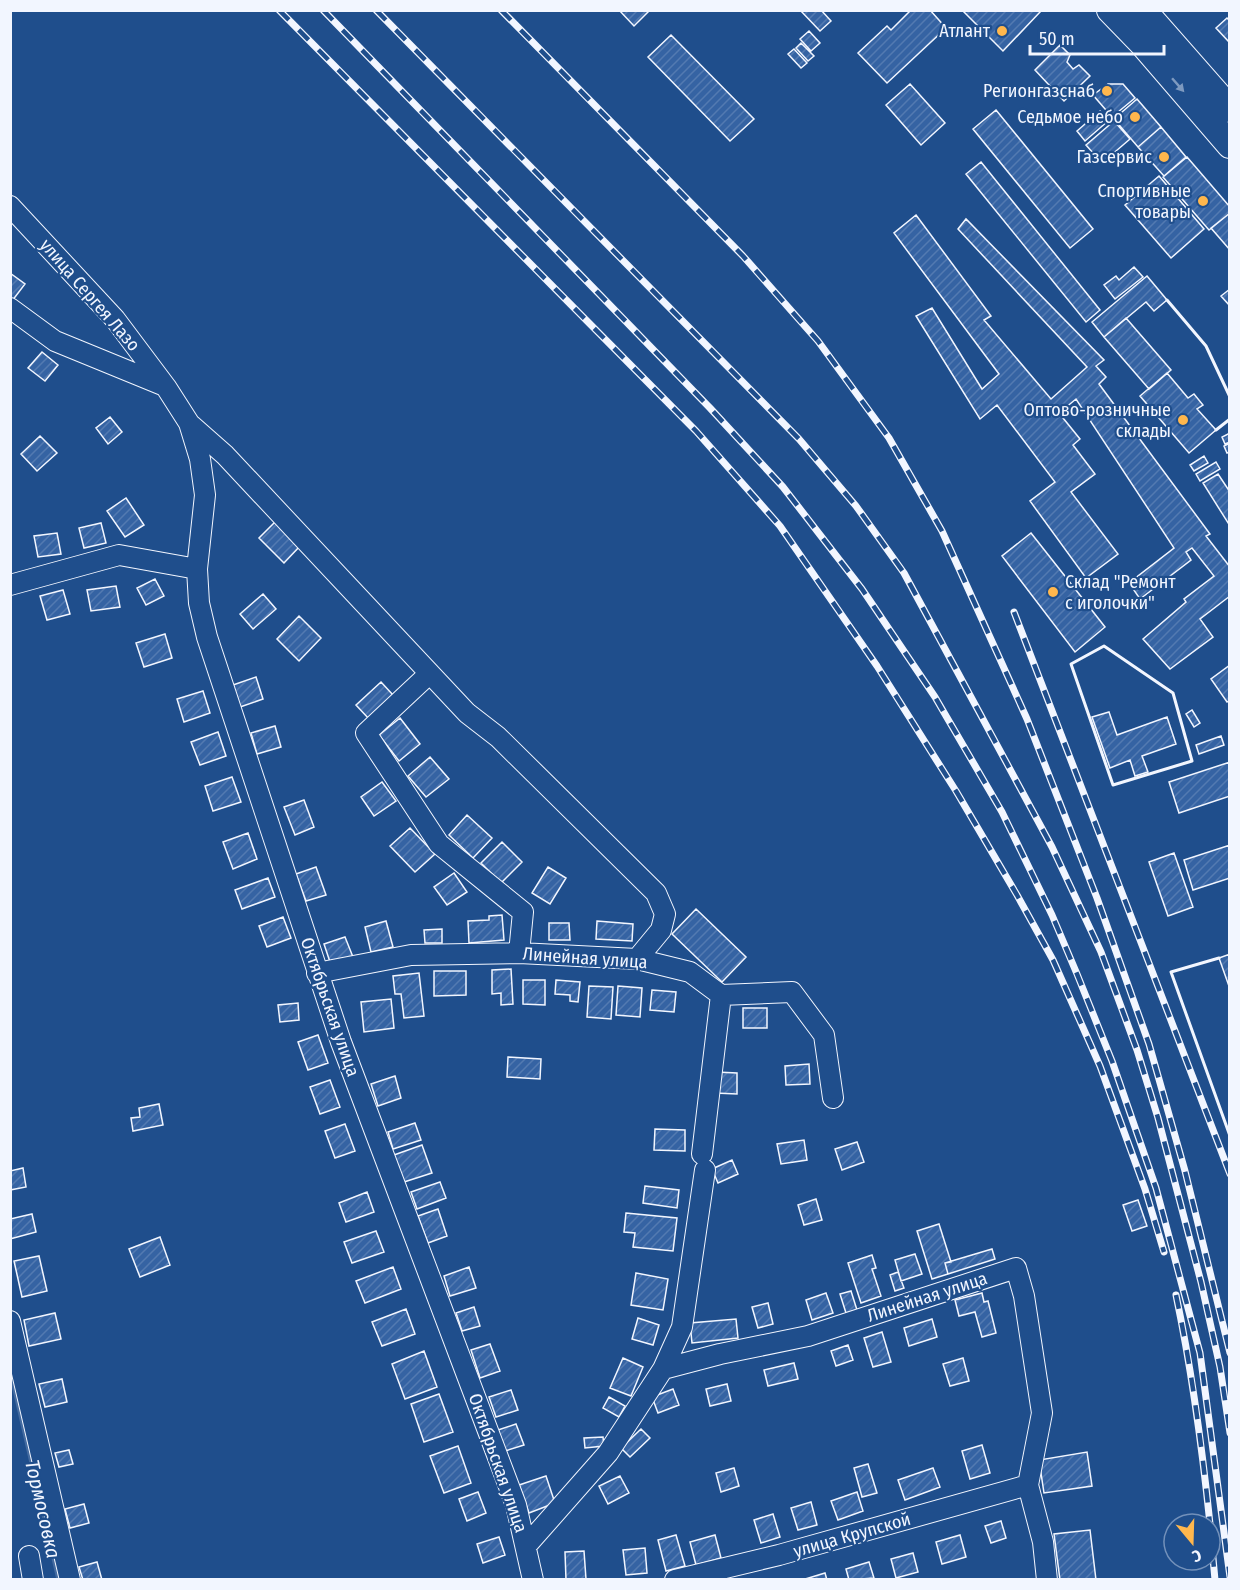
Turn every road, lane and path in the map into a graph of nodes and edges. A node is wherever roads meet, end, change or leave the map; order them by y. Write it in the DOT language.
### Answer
graph roads {
  1 [pos="1110,10"];
  2 [pos="1143,10"];
  3 [pos="1230,110"];
  4 [pos="1230,145"];
  5 [pos="10,206"];
  6 [pos="10,308"];
  7 [pos="166,387"];
  8 [pos="189,423"];
  9 [pos="197,569"];
  10 [pos="10,585"];
  11 [pos="428,675"];
  12 [pos="519,953"];
  13 [pos="637,958"];
  14 [pos="317,973"];
  15 [pos="721,995"];
  16 [pos="833,1098"];
  17 [pos="10,1321"];
  18 [pos="663,1370"];
  19 [pos="1028,1485"];
  20 [pos="526,1546"];
  21 [pos="29,1556"];
  22 [pos="33,1580"];
  23 [pos="70,1580"];
  24 [pos="533,1580"];
  25 [pos="675,1580"];
  26 [pos="1047,1580"];
  1 -- 4 [label="main road, one-way"];
  2 -- 3 [label="main road"];
  5 -- 7 [label="street, улица Сергея Лазо"];
  6 -- 7 [label="street, улица Сергея Лазо"];
  7 -- 8 [label="street, улица Сергея Лазо"];
  8 -- 9 [label="street, Октябрьская улица"];
  8 -- 11 [label="street"];
  9 -- 10 [label="street"];
  9 -- 14 [label="street, Октябрьская улица"];
  11 -- 12 [label="street"];
  11 -- 13 [label="street"];
  12 -- 13 [label="street, Линейная улица"];
  12 -- 14 [label="street, Линейная улица"];
  13 -- 15 [label="street, Линейная улица"];
  14 -- 20 [label="street, Октябрьская улица"];
  15 -- 16 [label="street"];
  15 -- 18 [label="street"];
  17 -- 23 [label="street"];
  18 -- 19 [label="street, Линейная улица"];
  18 -- 20 [label="street"];
  19 -- 25 [label="street, улица Крупской"];
  19 -- 26 [label="street"];
  20 -- 24 [label="street, Октябрьская улица"];
  21 -- 22 [label="street"];
}
